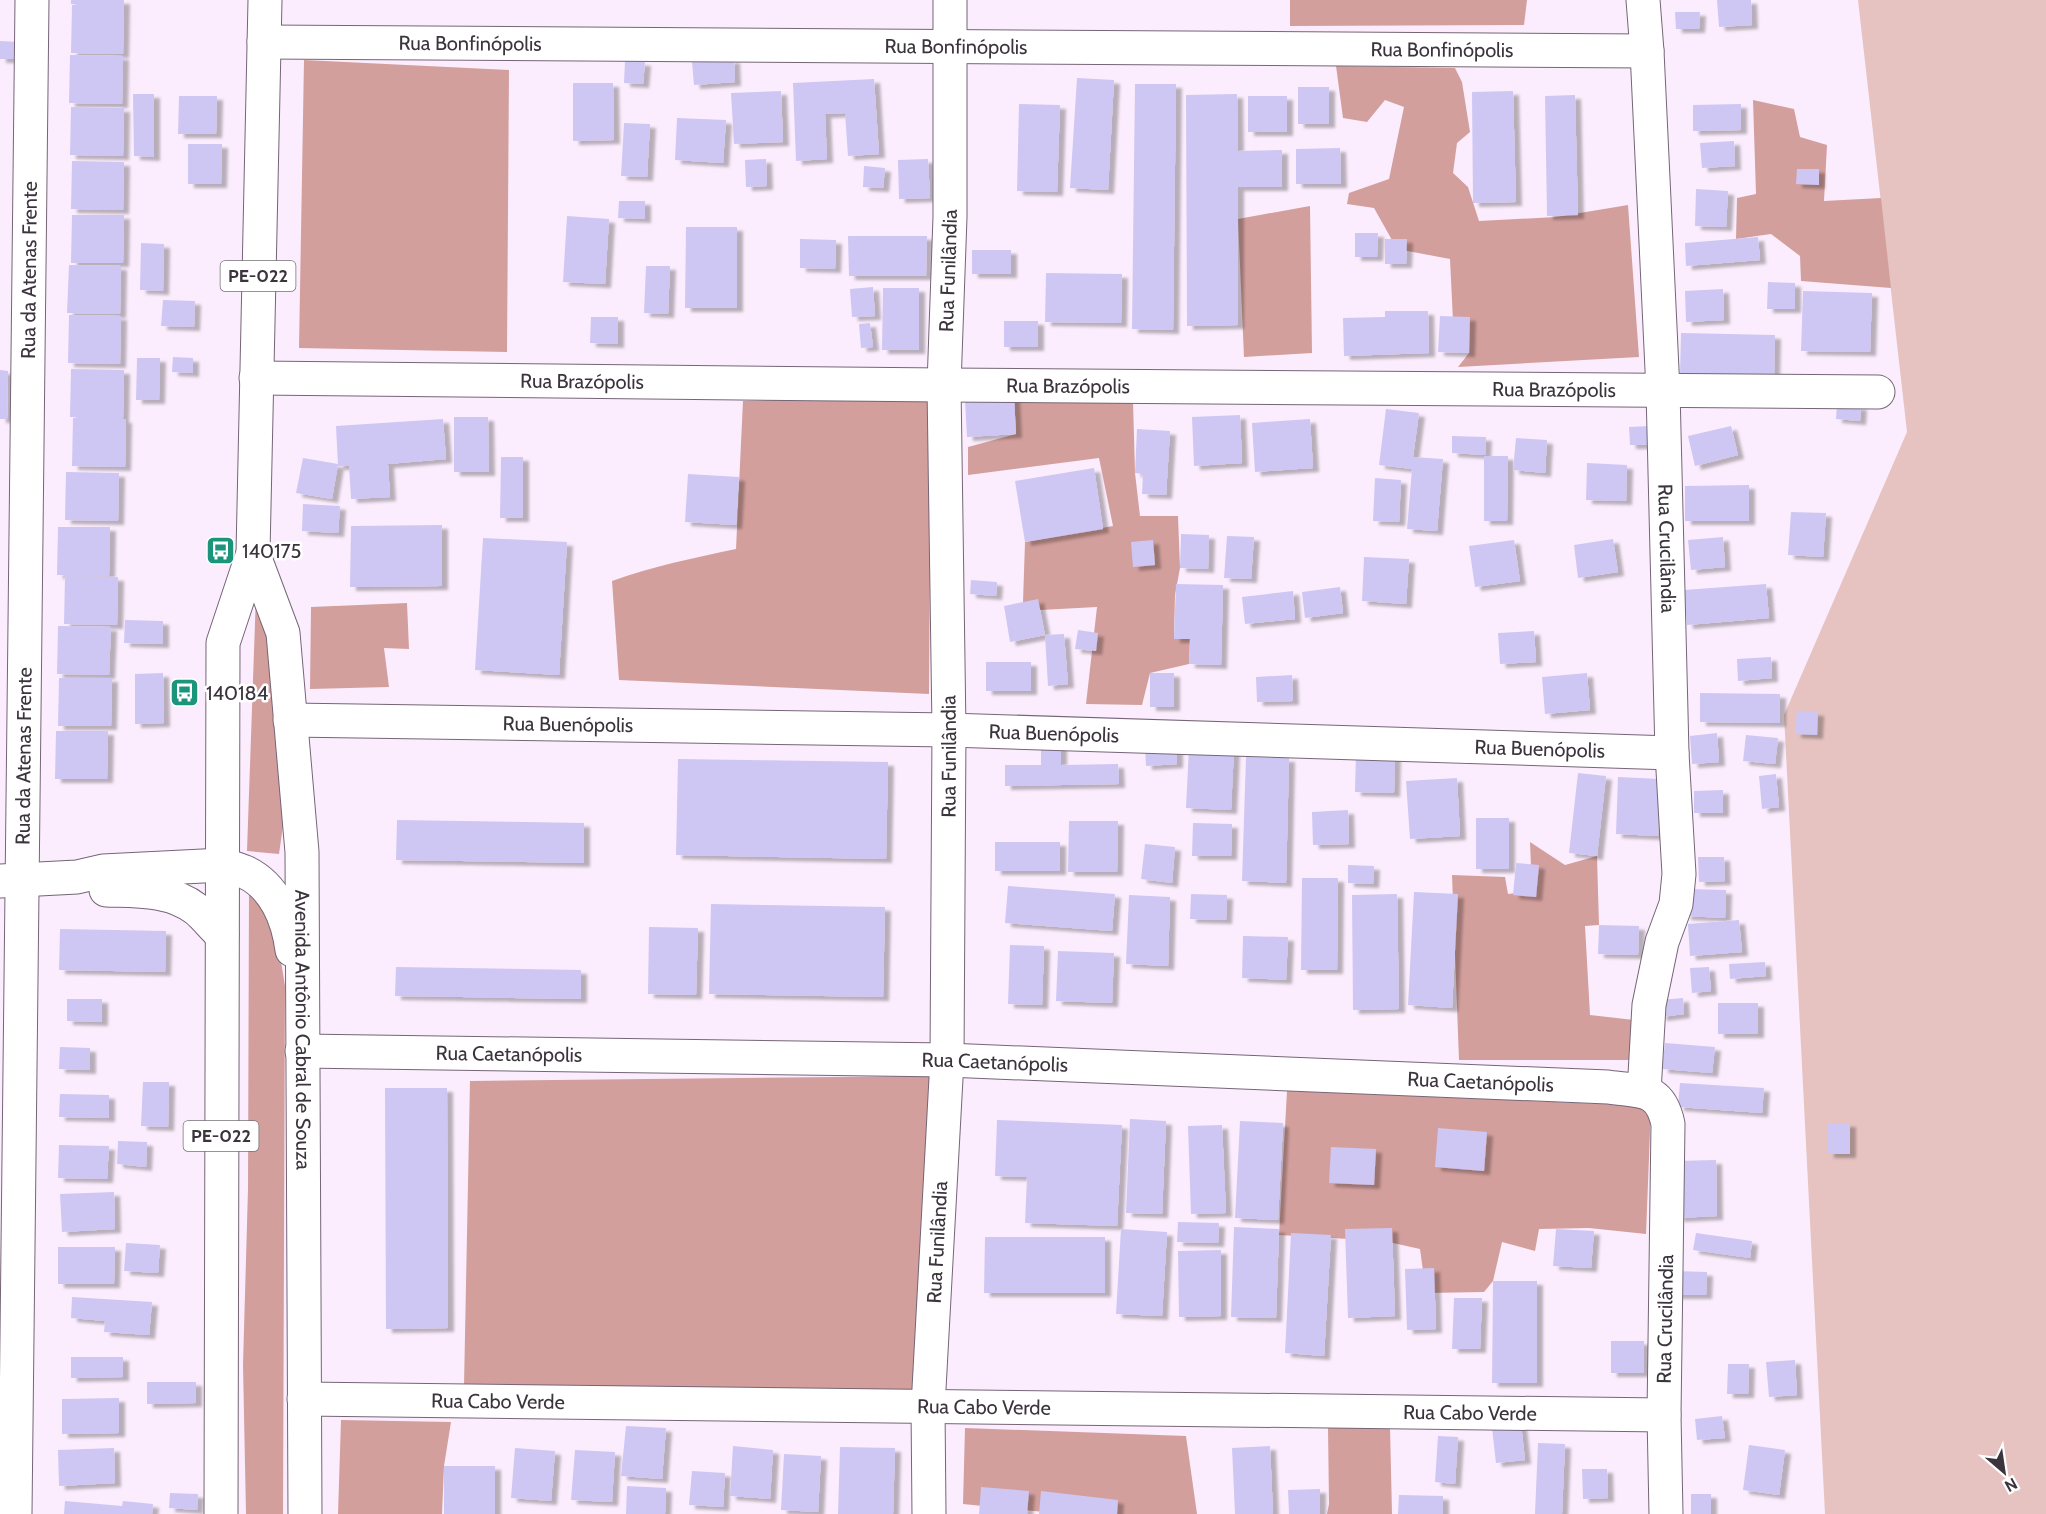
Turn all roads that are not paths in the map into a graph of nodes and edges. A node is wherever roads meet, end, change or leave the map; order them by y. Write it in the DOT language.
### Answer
graph roads {
  1 [pos="32,0"];
  2 [pos="265,0"];
  3 [pos="950,0"];
  4 [pos="1643,0"];
  5 [pos="264,42"];
  6 [pos="949,46"];
  7 [pos="1647,51"];
  8 [pos="256,378"];
  9 [pos="944,385"];
  10 [pos="1663,391"];
  11 [pos="1878,392"];
  12 [pos="253,553"];
  13 [pos="290,720"];
  14 [pos="949,730"];
  15 [pos="1672,753"];
  16 [pos="223,865"];
  17 [pos="77,877"];
  18 [pos="11,881"];
  19 [pos="222,935"];
  20 [pos="303,989"];
  21 [pos="302,1051"];
  22 [pos="947,1060"];
  23 [pos="1644,1092"];
  24 [pos="304,1399"];
  25 [pos="928,1407"];
  26 [pos="1664,1415"];
  27 [pos="15,1514"];
  28 [pos="220,1514"];
  29 [pos="305,1514"];
  30 [pos="929,1514"];
  31 [pos="1666,1514"];
  1 -- 18 [label="street, Rua da Atenas Frente"];
  2 -- 5 [label="street, Avenida Antônio Cabral de Souza / PE-022"];
  3 -- 6 [label="street, Rua Funilândia"];
  4 -- 7 [label="street, Rua Crucilândia"];
  5 -- 6 [label="street, Rua Bonfinópolis"];
  5 -- 8 [label="street, Avenida Antônio Cabral de Souza / PE-022"];
  6 -- 7 [label="street, Rua Bonfinópolis"];
  6 -- 9 [label="street, Rua Funilândia"];
  7 -- 10 [label="street, Rua Crucilândia"];
  8 -- 9 [label="street, Rua Brazópolis"];
  8 -- 12 [label="street, Avenida Antônio Cabral de Souza / PE-022"];
  9 -- 10 [label="street, Rua Brazópolis"];
  9 -- 14 [label="street, Rua Funilândia"];
  10 -- 11 [label="street, Rua Brazópolis"];
  10 -- 15 [label="street, Rua Crucilândia"];
  12 -- 13 [label="street, Avenida Antônio Cabral de Souza / PE-022"];
  12 -- 16 [label="street, Avenida Antônio Cabral de Souza / PE-022"];
  13 -- 14 [label="street, Rua Buenópolis"];
  13 -- 20 [label="street, Avenida Antônio Cabral de Souza / PE-022"];
  14 -- 15 [label="street, Rua Buenópolis"];
  14 -- 22 [label="street, Rua Funilândia"];
  15 -- 23 [label="street, Rua Crucilândia"];
  16 -- 17 [label="street"];
  16 -- 19 [label="street, Avenida Antônio Cabral de Souza / PE-022"];
  16 -- 20 [label="street"];
  17 -- 18 [label="street"];
  17 -- 19 [label="street"];
  18 -- 27 [label="street, Rua da Atenas Frente"];
  19 -- 28 [label="street, Avenida Antônio Cabral de Souza / PE-022"];
  20 -- 21 [label="street, Avenida Antônio Cabral de Souza / PE-022"];
  21 -- 22 [label="street, Rua Caetanópolis"];
  21 -- 24 [label="street, Avenida Antônio Cabral de Souza / PE-022"];
  22 -- 23 [label="street, Rua Caetanópolis"];
  22 -- 25 [label="street, Rua Funilândia"];
  23 -- 26 [label="street, Rua Crucilândia"];
  24 -- 25 [label="street, Rua Cabo Verde"];
  24 -- 29 [label="street, Avenida Antônio Cabral de Souza / PE-022"];
  25 -- 26 [label="street, Rua Cabo Verde"];
  25 -- 30 [label="street, Rua Funilândia"];
  26 -- 31 [label="street, Rua Crucilândia"];
}
